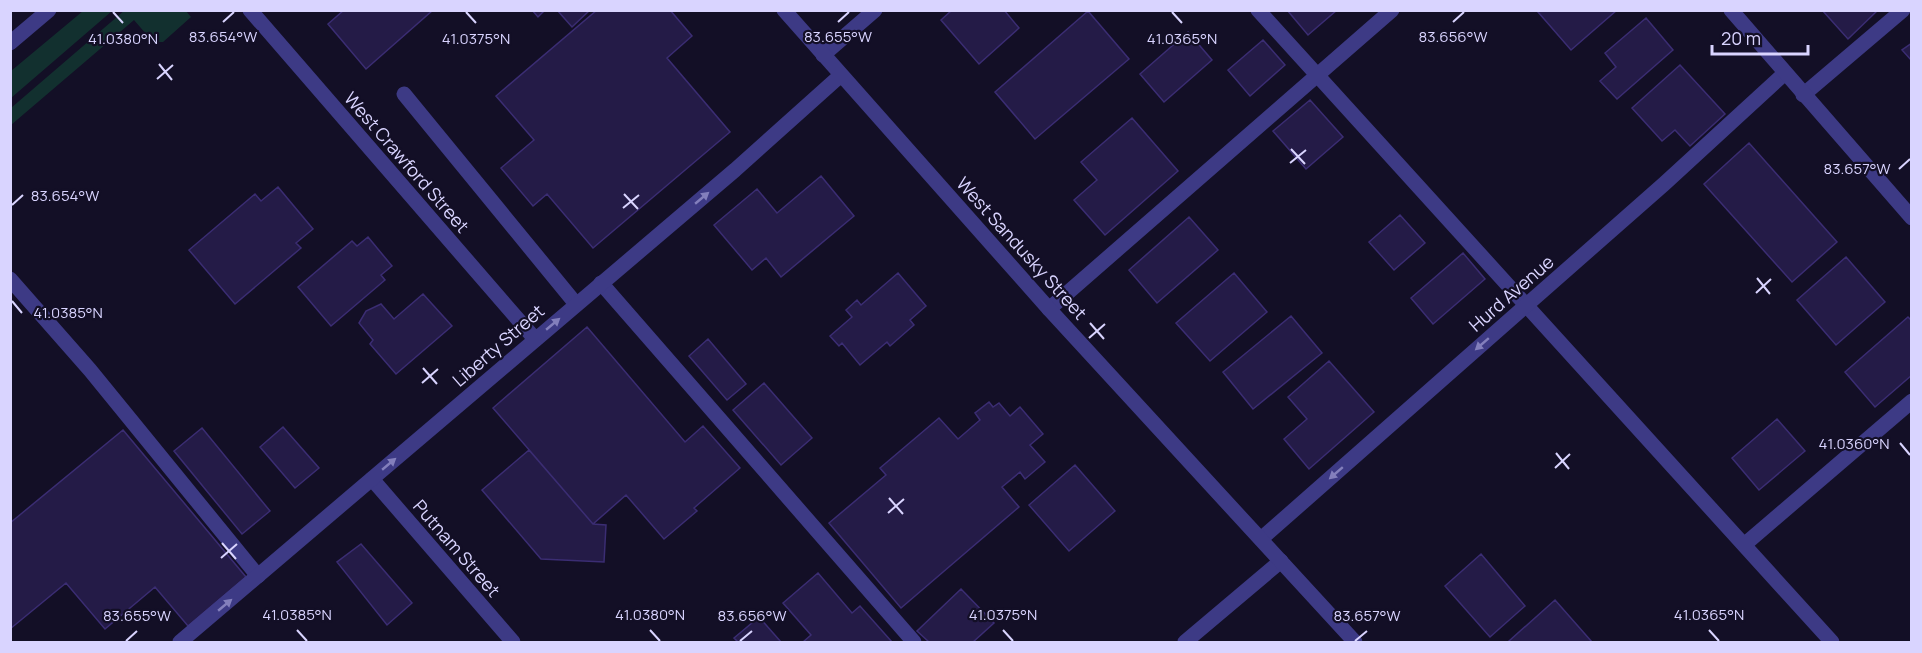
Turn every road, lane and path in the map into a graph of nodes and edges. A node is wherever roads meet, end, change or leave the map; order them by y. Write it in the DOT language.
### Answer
graph roads {
  1 [pos="49,10"];
  2 [pos="250,10"];
  3 [pos="784,10"];
  4 [pos="875,10"];
  5 [pos="1258,10"];
  6 [pos="1392,10"];
  7 [pos="1731,10"];
  8 [pos="1903,10"];
  9 [pos="10,43"];
  10 [pos="823,55"];
  11 [pos="1785,73"];
  12 [pos="841,75"];
  13 [pos="1318,75"];
  14 [pos="404,94"];
  15 [pos="1803,95"];
  16 [pos="1911,218"];
  17 [pos="10,279"];
  18 [pos="601,283"];
  19 [pos="576,304"];
  20 [pos="1526,305"];
  21 [pos="1049,309"];
  22 [pos="534,339"];
  23 [pos="1911,401"];
  24 [pos="372,479"];
  25 [pos="1261,539"];
  26 [pos="1744,545"];
  27 [pos="1281,561"];
  28 [pos="258,576"];
  29 [pos="180,642"];
  30 [pos="513,642"];
  31 [pos="914,642"];
  32 [pos="1185,642"];
  33 [pos="1355,642"];
  34 [pos="1832,642"];
  1 -- 9 [label="street"];
  2 -- 22 [label="street, West Crawford Street"];
  3 -- 10 [label="street, West Sandusky Street"];
  4 -- 10 [label="street"];
  5 -- 13 [label="street"];
  6 -- 13 [label="street"];
  7 -- 11 [label="street"];
  8 -- 15 [label="street"];
  10 -- 12 [label="street, West Sandusky Street"];
  11 -- 15 [label="street"];
  11 -- 20 [label="street, Hurd Avenue"];
  18 -- 12 [label="street, Liberty Street, one-way"];
  12 -- 21 [label="street, West Sandusky Street"];
  13 -- 20 [label="street"];
  13 -- 21 [label="street"];
  14 -- 19 [label="street"];
  15 -- 16 [label="street"];
  17 -- 28 [label="street"];
  18 -- 19 [label="street, Liberty Street"];
  18 -- 31 [label="street"];
  22 -- 19 [label="street, Liberty Street, one-way"];
  20 -- 25 [label="street, Hurd Avenue, one-way"];
  20 -- 26 [label="street"];
  21 -- 25 [label="street, West Sandusky Street"];
  24 -- 22 [label="street, Liberty Street, one-way"];
  23 -- 26 [label="street"];
  24 -- 28 [label="street, Liberty Street"];
  24 -- 30 [label="street, Putnam Street"];
  25 -- 27 [label="street, West Sandusky Street"];
  26 -- 34 [label="street"];
  27 -- 32 [label="street"];
  27 -- 33 [label="street, West Sandusky Street"];
  29 -- 28 [label="street, Liberty Street, one-way"];
}
